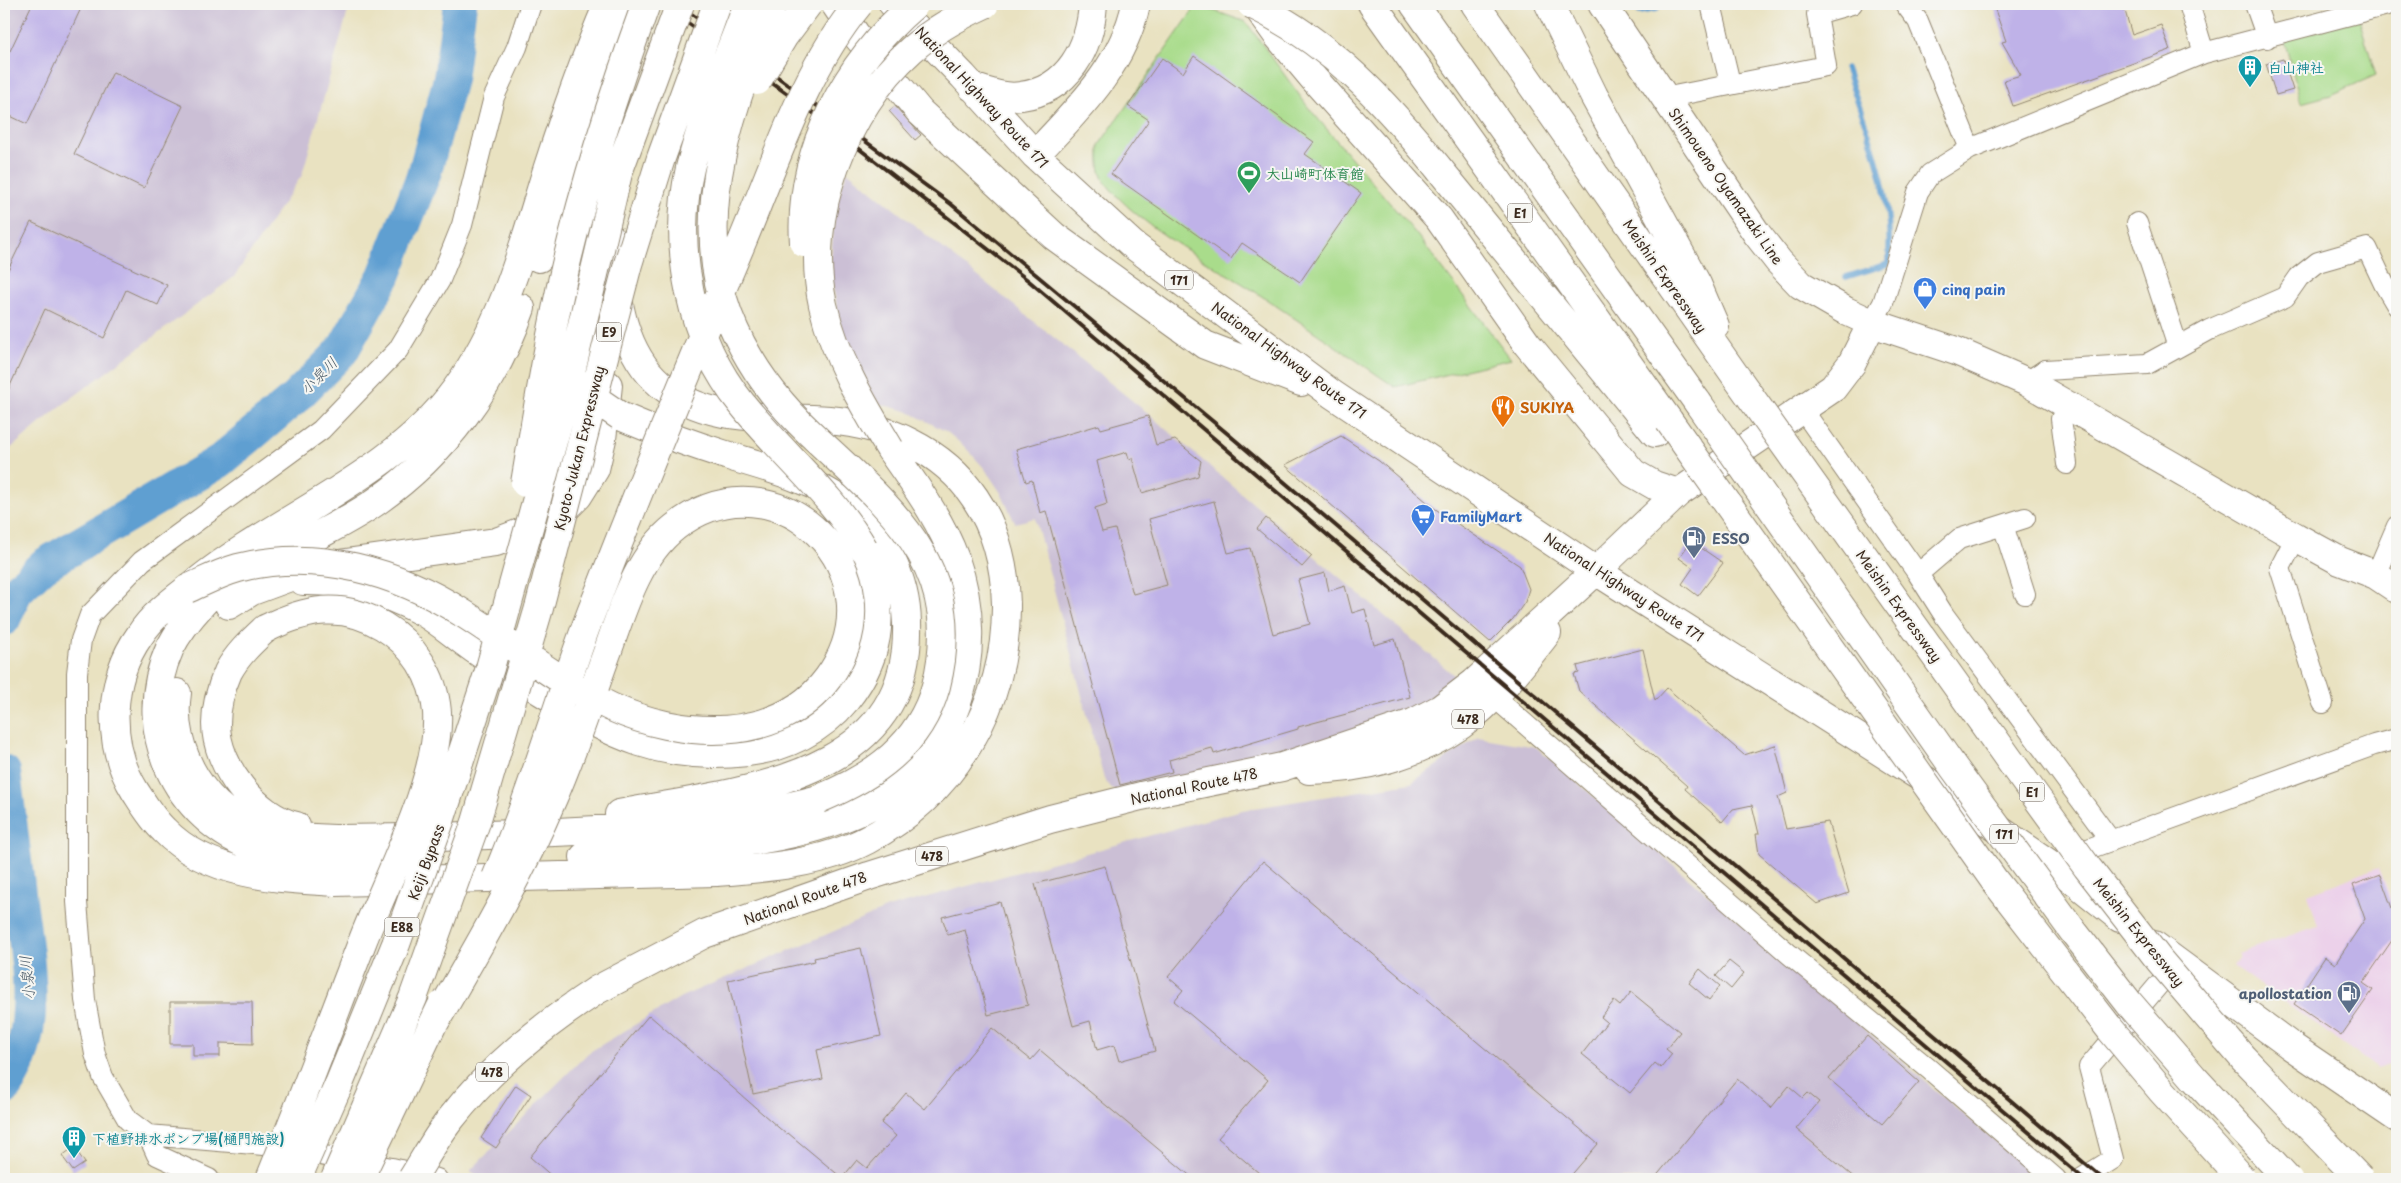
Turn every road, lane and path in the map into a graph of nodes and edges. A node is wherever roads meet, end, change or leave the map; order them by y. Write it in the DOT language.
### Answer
graph roads {
  1 [pos="531,4"];
  2 [pos="608,4"];
  3 [pos="634,4"];
  4 [pos="646,4"];
  5 [pos="680,4"];
  6 [pos="684,4"];
  7 [pos="694,4"];
  8 [pos="717,4"];
  9 [pos="748,4"];
  10 [pos="772,4"];
  11 [pos="808,4"];
  12 [pos="835,4"];
  13 [pos="859,4"];
  14 [pos="893,4"];
  15 [pos="915,4"];
  16 [pos="985,4"];
  17 [pos="1093,4"];
  18 [pos="1136,4"];
  19 [pos="1250,4"];
  20 [pos="1255,4"];
  21 [pos="1372,4"];
  22 [pos="1414,4"];
  23 [pos="1475,4"];
  24 [pos="1549,4"];
  25 [pos="1602,4"];
  26 [pos="1712,4"];
  27 [pos="1852,4"];
  28 [pos="1905,4"];
  29 [pos="2189,4"];
  30 [pos="2255,4"];
  31 [pos="2377,6"];
  32 [pos="1816,9"];
  33 [pos="2267,38"];
  34 [pos="2204,53"];
  35 [pos="649,74"];
  36 [pos="1730,84"];
  37 [pos="972,87"];
  38 [pos="1664,98"];
  39 [pos="1970,149"];
  40 [pos="1035,156"];
  41 [pos="560,199"];
  42 [pos="2137,223"];
  43 [pos="609,236"];
  44 [pos="715,256"];
  45 [pos="2397,306"];
  46 [pos="1872,324"];
  47 [pos="2178,347"];
  48 [pos="1737,378"];
  49 [pos="2027,382"];
  50 [pos="1332,394"];
  51 [pos="2068,405"];
  52 [pos="1802,409"];
  53 [pos="1662,427"];
  54 [pos="890,448"];
  55 [pos="2067,464"];
  56 [pos="1633,473"];
  57 [pos="1678,493"];
  58 [pos="2025,518"];
  59 [pos="2003,525"];
  60 [pos="2397,526"];
  61 [pos="1636,533"];
  62 [pos="2296,537"];
  63 [pos="1596,571"];
  64 [pos="1918,574"];
  65 [pos="2387,582"];
  66 [pos="187,589"];
  67 [pos="252,591"];
  68 [pos="2025,594"];
  69 [pos="493,659"];
  70 [pos="521,666"];
  71 [pos="1493,696"];
  72 [pos="2322,703"];
  73 [pos="2397,739"];
  74 [pos="1282,767"];
  75 [pos="520,834"];
  76 [pos="359,839"];
  77 [pos="2111,841"];
  78 [pos="697,848"];
  79 [pos="2048,864"];
  80 [pos="533,876"];
  81 [pos="2177,963"];
  82 [pos="435,1022"];
  83 [pos="2397,1118"];
  84 [pos="148,1135"];
  85 [pos="208,1179"];
  86 [pos="270,1179"];
  87 [pos="297,1179"];
  88 [pos="335,1179"];
  89 [pos="359,1179"];
  90 [pos="412,1179"];
  91 [pos="436,1179"];
  92 [pos="2056,1179"];
  93 [pos="2081,1179"];
  94 [pos="2242,1179"];
  95 [pos="2288,1179"];
  96 [pos="2360,1179"];
  1 -- 84 [label="street"];
  2 -- 66 [label="main road, bridge"];
  3 -- 41 [label="main road"];
  4 -- 69 [label="main road, bridge"];
  5 -- 69 [label="main road, Kyoto-Jukan Expressway / E9, bridge"];
  6 -- 35 [label="main road"];
  7 -- 35 [label="main road"];
  8 -- 70 [label="main road, Kyoto-Jukan Expressway / E9, bridge"];
  9 -- 67 [label="main road, bridge"];
  10 -- 44 [label="main road, bridge"];
  11 -- 44 [label="main road, bridge"];
  12 -- 50 [label="main road"];
  13 -- 82 [label="main road, bridge"];
  14 -- 37 [label="main road, National Highway Route 171 / 171"];
  15 -- 54 [label="main road, bridge"];
  16 -- 54 [label="main road, bridge"];
  17 -- 37 [label="main road"];
  18 -- 40 [label="main road"];
  19 -- 53 [label="main road, bridge"];
  20 -- 56 [label="main road"];
  21 -- 53 [label="main road, E1"];
  22 -- 95 [label="main road, E1, bridge"];
  23 -- 48 [label="main road, Meishin Expressway / E1"];
  24 -- 48 [label="main road"];
  25 -- 38 [label="main road, Shimoueno Oyamazaki Line"];
  26 -- 36 [label="street"];
  27 -- 32 [label="street"];
  28 -- 39 [label="street"];
  29 -- 34 [label="street"];
  30 -- 33 [label="street"];
  31 -- 33 [label="street"];
  32 -- 36 [label="street"];
  33 -- 34 [label="street"];
  34 -- 39 [label="street"];
  35 -- 43 [label="main road"];
  36 -- 38 [label="street"];
  37 -- 40 [label="main road, National Highway Route 171 / 171"];
  38 -- 46 [label="main road, Shimoueno Oyamazaki Line"];
  39 -- 46 [label="street"];
  40 -- 50 [label="main road, National Highway Route 171 / 171"];
  41 -- 75 [label="main road, bridge"];
  41 -- 78 [label="main road"];
  42 -- 47 [label="street"];
  43 -- 67 [label="main road"];
  43 -- 80 [label="main road"];
  44 -- 75 [label="main road, bridge"];
  45 -- 47 [label="street"];
  46 -- 49 [label="main road, Shimoueno Oyamazaki Line"];
  46 -- 52 [label="main road"];
  47 -- 49 [label="street"];
  48 -- 96 [label="main road, Meishin Expressway / E1, bridge"];
  49 -- 51 [label="main road, Shimoueno Oyamazaki Line"];
  50 -- 63 [label="main road, National Highway Route 171 / 171"];
  51 -- 55 [label="street"];
  51 -- 62 [label="main road, Shimoueno Oyamazaki Line"];
  52 -- 57 [label="main road"];
  52 -- 64 [label="street"];
  53 -- 94 [label="main road, bridge"];
  54 -- 78 [label="main road"];
  56 -- 57 [label="main road"];
  56 -- 61 [label="main road"];
  57 -- 61 [label="main road"];
  58 -- 59 [label="street"];
  59 -- 64 [label="street"];
  59 -- 68 [label="street"];
  60 -- 65 [label="street"];
  61 -- 63 [label="main road"];
  62 -- 65 [label="main road, Shimoueno Oyamazaki Line"];
  62 -- 72 [label="street"];
  63 -- 71 [label="main road, National Route 478 / 478"];
  63 -- 74 [label="main road, National Route 478 / 478"];
  63 -- 79 [label="main road, National Highway Route 171 / 171"];
  64 -- 77 [label="street"];
  66 -- 80 [label="main road"];
  66 -- 82 [label="main road, bridge"];
  67 -- 76 [label="main road"];
  69 -- 87 [label="main road, Keiji Bypass / E88, bridge"];
  70 -- 88 [label="main road, E88, bridge"];
  71 -- 74 [label="main road, National Route 478 / 478"];
  71 -- 92 [label="street"];
  73 -- 77 [label="street"];
  74 -- 90 [label="main road, National Route 478 / 478, bridge"];
  75 -- 76 [label="main road"];
  76 -- 86 [label="main road, bridge"];
  77 -- 79 [label="street"];
  78 -- 80 [label="main road"];
  79 -- 81 [label="main road, National Highway Route 171 / 171"];
  81 -- 83 [label="main road, National Highway Route 171 / 171"];
  81 -- 93 [label="street"];
  82 -- 89 [label="main road, bridge"];
  84 -- 85 [label="street"];
  84 -- 91 [label="street"];
}
